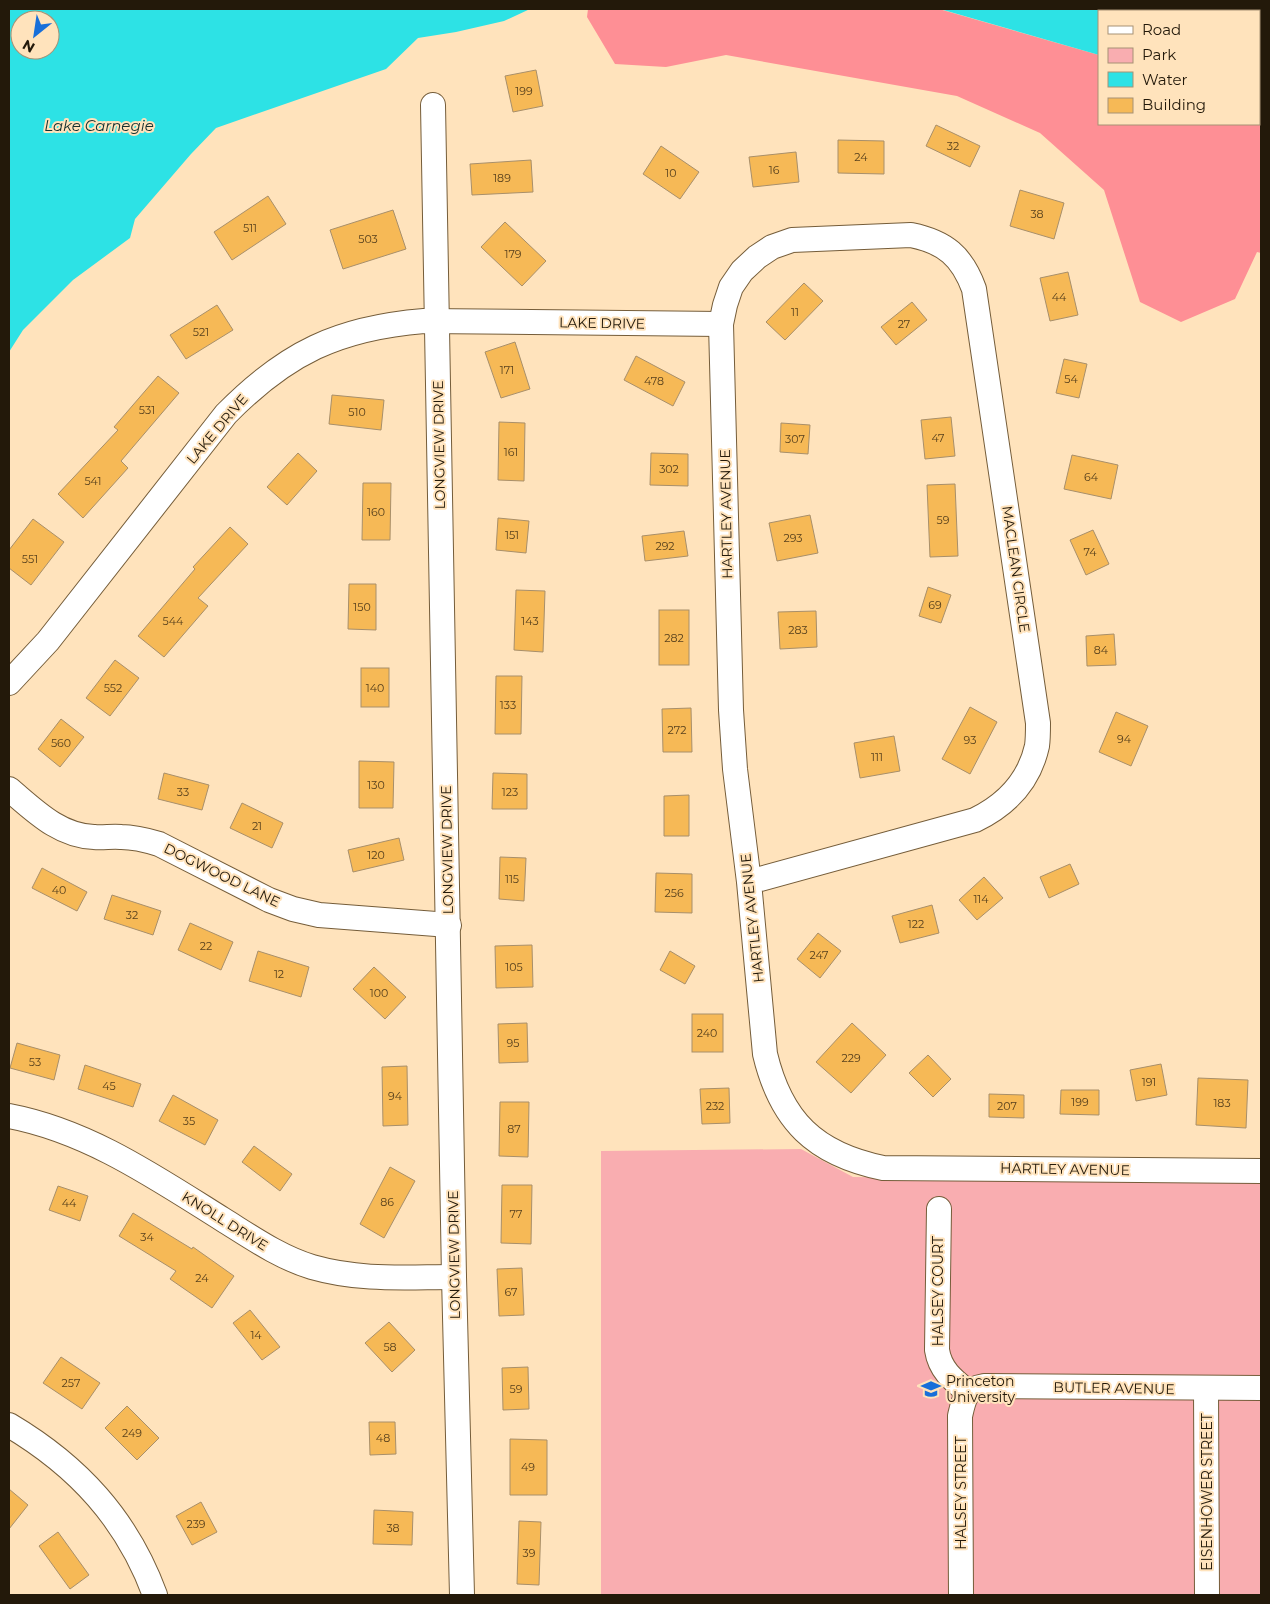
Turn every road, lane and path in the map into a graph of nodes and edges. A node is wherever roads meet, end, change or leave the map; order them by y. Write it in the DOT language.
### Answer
graph roads {
  1 [pos="433,105"];
  2 [pos="772,248"];
  3 [pos="436,321"];
  4 [pos="721,324"];
  5 [pos="9,683"];
  6 [pos="9,788"];
  7 [pos="749,882"];
  8 [pos="449,925"];
  9 [pos="9,1116"];
  10 [pos="1261,1171"];
  11 [pos="939,1209"];
  12 [pos="454,1276"];
  13 [pos="1261,1388"];
  14 [pos="1206,1389"];
  15 [pos="968,1392"];
  16 [pos="9,1425"];
  17 [pos="155,1595"];
  18 [pos="462,1595"];
  19 [pos="961,1595"];
  20 [pos="1207,1595"];
  1 -- 3 [label="street, LONGVIEW DRIVE"];
  2 -- 4 [label="street, HARTLEY AVENUE"];
  2 -- 7 [label="street, MACLEAN CIRCLE"];
  3 -- 4 [label="street, LAKE DRIVE"];
  3 -- 5 [label="street, LAKE DRIVE"];
  3 -- 8 [label="street, LONGVIEW DRIVE"];
  4 -- 7 [label="street, HARTLEY AVENUE"];
  6 -- 8 [label="street, DOGWOOD LANE"];
  7 -- 10 [label="street, HARTLEY AVENUE"];
  8 -- 12 [label="street, LONGVIEW DRIVE"];
  9 -- 12 [label="street, KNOLL DRIVE"];
  11 -- 15 [label="street, HALSEY COURT"];
  12 -- 18 [label="street, LONGVIEW DRIVE"];
  13 -- 14 [label="street, BUTLER AVENUE"];
  14 -- 15 [label="street, BUTLER AVENUE"];
  14 -- 20 [label="street, EISENHOWER STREET"];
  15 -- 19 [label="street, HALSEY STREET"];
  16 -- 17 [label="street"];
}
